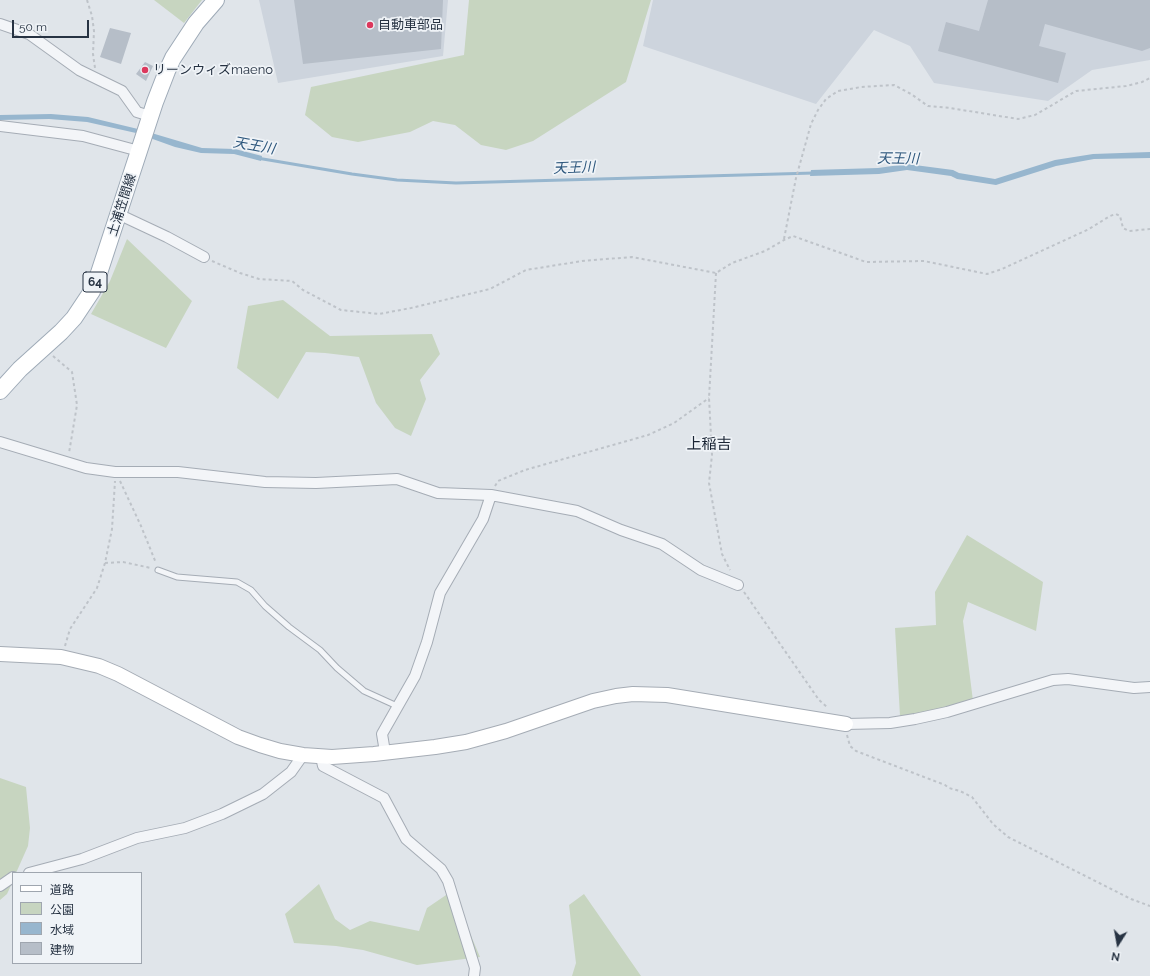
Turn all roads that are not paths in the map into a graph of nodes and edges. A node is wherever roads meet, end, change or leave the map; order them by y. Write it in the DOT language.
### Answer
graph roads {
  1 [pos="216,0"];
  2 [pos="0,24"];
  3 [pos="149,121"];
  4 [pos="0,126"];
  5 [pos="141,147"];
  6 [pos="118,214"];
  7 [pos="204,257"];
  8 [pos="2,385"];
  9 [pos="0,442"];
  10 [pos="491,495"];
  11 [pos="158,570"];
  12 [pos="738,585"];
  13 [pos="0,654"];
  14 [pos="1150,687"];
  15 [pos="397,706"];
  16 [pos="846,724"];
  17 [pos="385,752"];
  18 [pos="303,755"];
  19 [pos="321,757"];
  20 [pos="33,872"];
  21 [pos="12,878"];
  22 [pos="0,886"];
  23 [pos="474,976"];
  1 -- 3 [label="main road, 土浦笠間線 / 64"];
  2 -- 3 [label="street"];
  3 -- 5 [label="main road, 土浦笠間線 / 64"];
  4 -- 5 [label="street"];
  5 -- 6 [label="main road, 土浦笠間線 / 64"];
  6 -- 7 [label="street"];
  6 -- 8 [label="main road, 土浦笠間線 / 64"];
  9 -- 10 [label="street"];
  10 -- 12 [label="street"];
  10 -- 15 [label="street"];
  11 -- 15 [label="lane"];
  13 -- 18 [label="street"];
  14 -- 16 [label="street"];
  15 -- 17 [label="street"];
  16 -- 17 [label="street"];
  17 -- 19 [label="street"];
  18 -- 19 [label="street"];
  18 -- 20 [label="street"];
  19 -- 23 [label="street"];
  21 -- 22 [label="street"];
}
